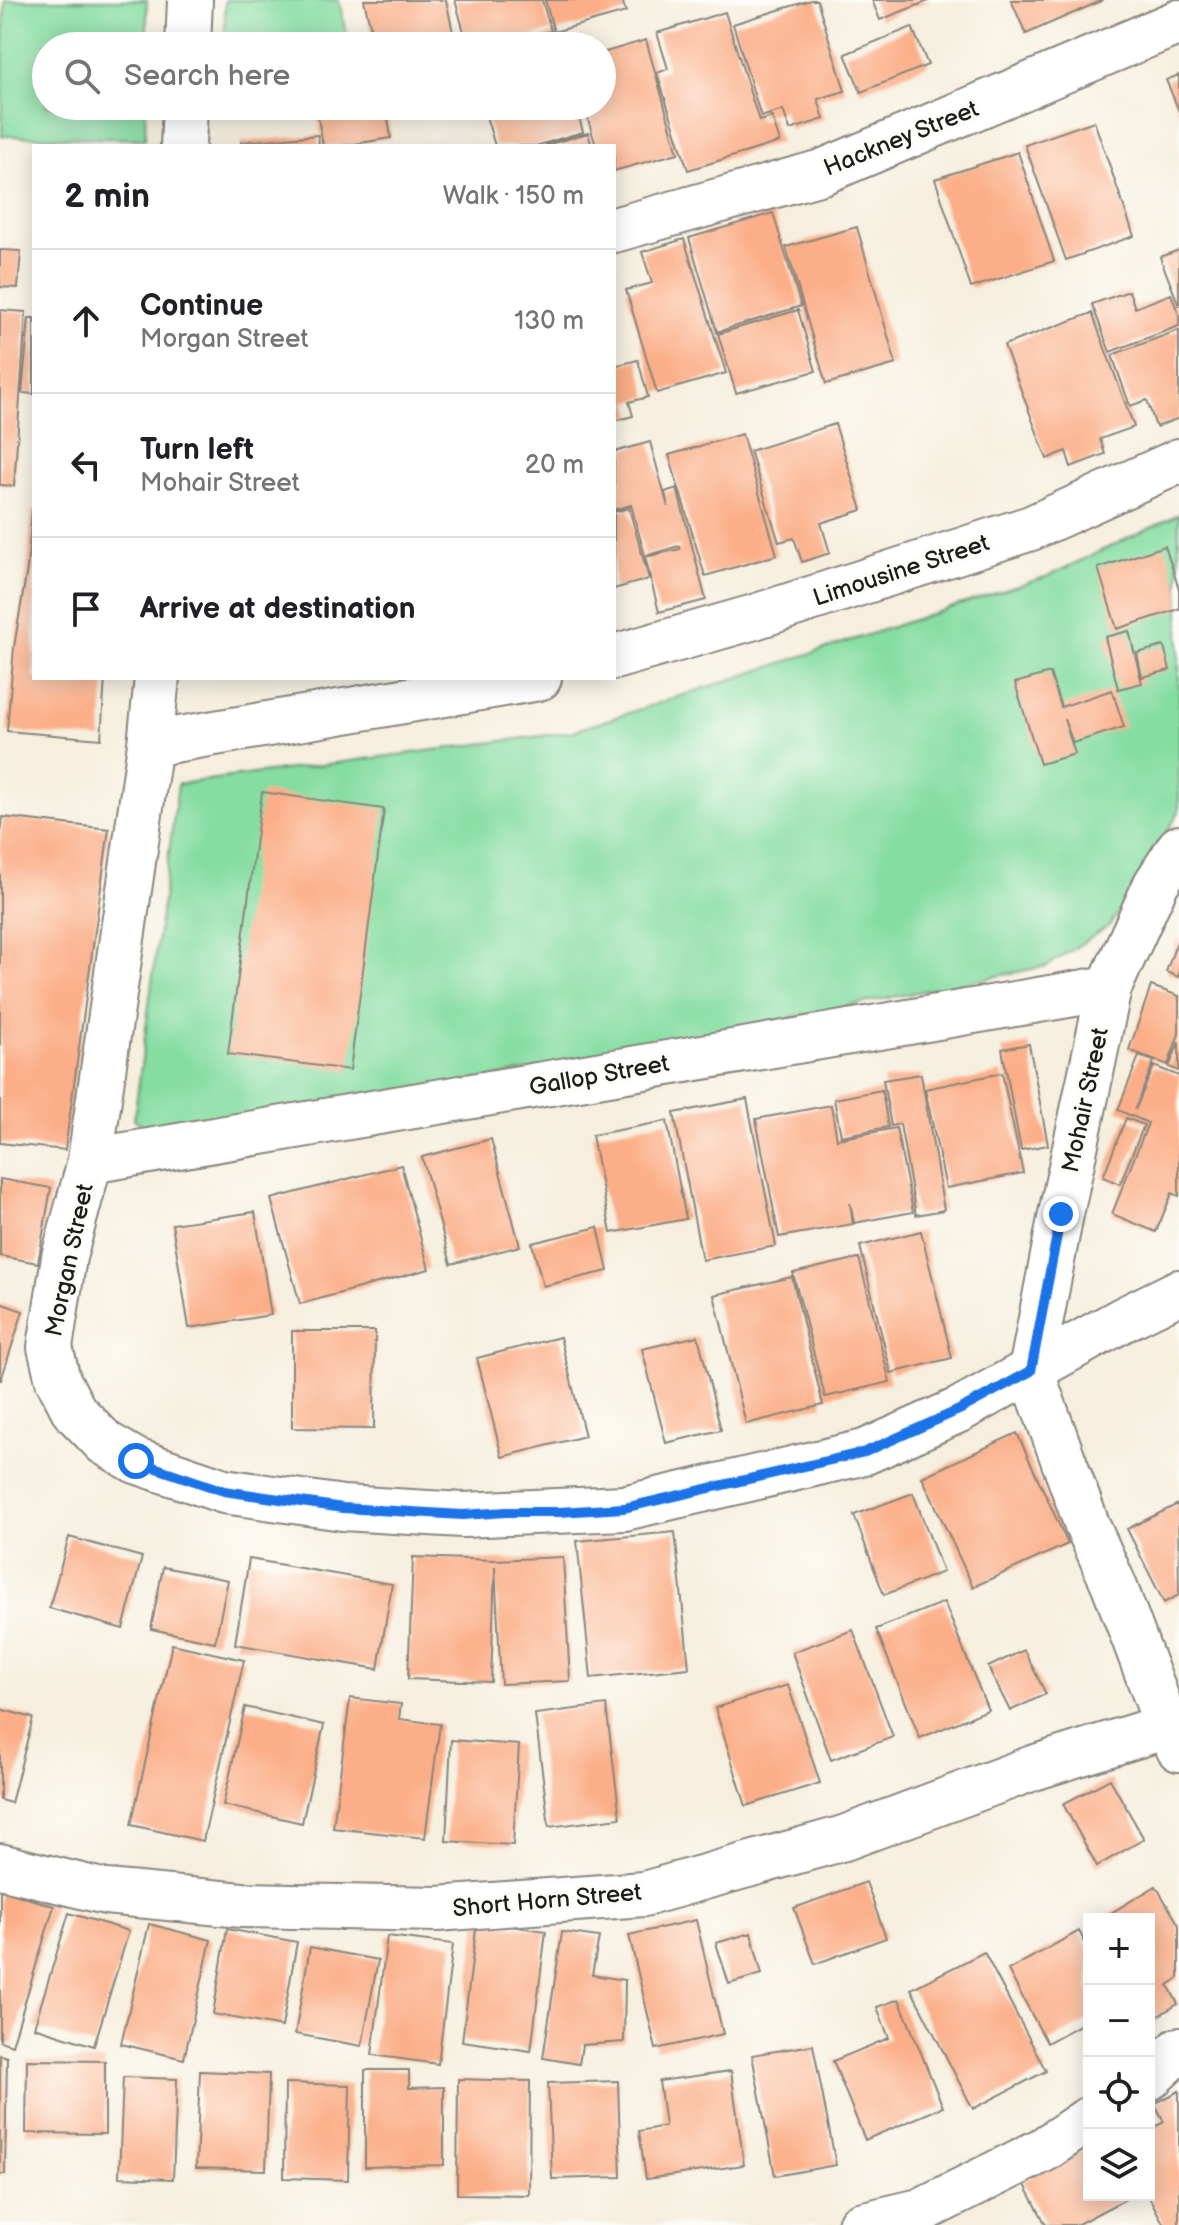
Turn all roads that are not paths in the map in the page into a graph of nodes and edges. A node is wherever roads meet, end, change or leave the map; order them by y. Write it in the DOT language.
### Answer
graph roads {
  1 [pos="190,0"];
  2 [pos="1179,22"];
  3 [pos="189,32"];
  4 [pos="184,120"];
  5 [pos="183,144"];
  6 [pos="616,229"];
  7 [pos="1179,461"];
  8 [pos="616,656"];
  9 [pos="157,680"];
  10 [pos="527,680"];
  11 [pos="150,744"];
  12 [pos="1179,848"];
  13 [pos="1109,988"];
  14 [pos="90,1161"];
  15 [pos="1179,1292"];
  16 [pos="1031,1371"];
  17 [pos="1173,1738"];
  18 [pos="0,1866"];
  19 [pos="1179,2050"];
  20 [pos="1155,2072"];
  21 [pos="1083,2123"];
  22 [pos="860,2225"];
  1 -- 3 [label="street"];
  2 -- 6 [label="street, Hackney Street"];
  4 -- 5 [label="street"];
  7 -- 8 [label="street, Limousine Street"];
  9 -- 11 [label="street, Morgan Street"];
  10 -- 11 [label="street"];
  11 -- 14 [label="street, Morgan Street"];
  12 -- 13 [label="street, Mohair Street"];
  13 -- 14 [label="street, Gallop Street"];
  13 -- 16 [label="street, Mohair Street"];
  14 -- 16 [label="street, Morgan Street"];
  15 -- 16 [label="street, Morgan Street"];
  16 -- 17 [label="street"];
  17 -- 18 [label="street, Short Horn Street"];
  19 -- 20 [label="street"];
  21 -- 22 [label="street"];
}
